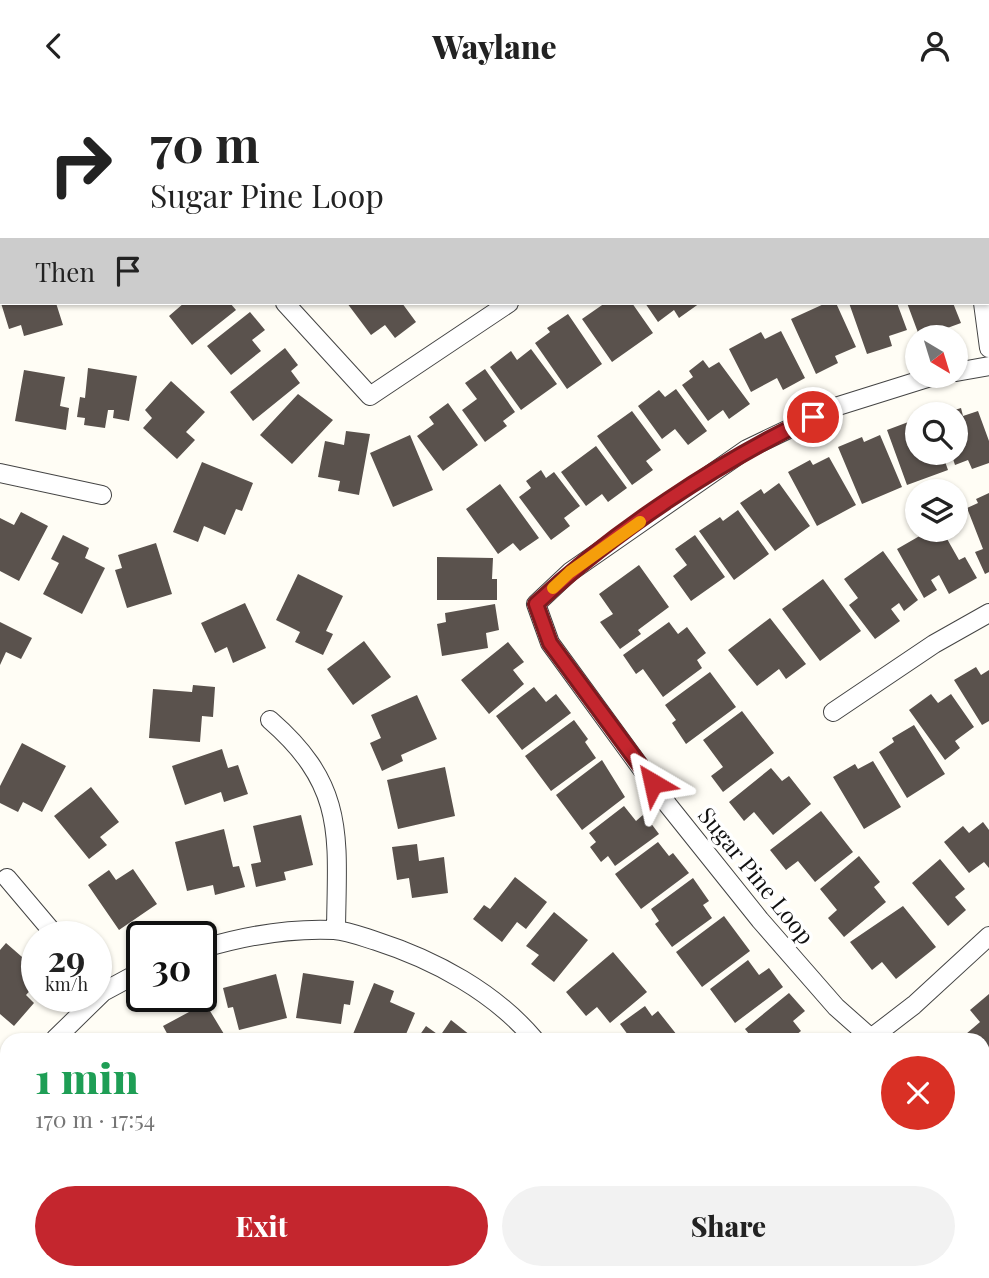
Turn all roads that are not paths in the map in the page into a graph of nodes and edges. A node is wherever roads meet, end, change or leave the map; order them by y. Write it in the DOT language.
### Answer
graph roads {
  1 [pos="287,305"];
  2 [pos="506,305"];
  3 [pos="983,305"];
  4 [pos="989,348"];
  5 [pos="989,366"];
  6 [pos="968,370"];
  7 [pos="905,385"];
  8 [pos="0,473"];
  9 [pos="102,495"];
  10 [pos="989,613"];
  11 [pos="833,712"];
  12 [pos="270,720"];
  13 [pos="7,878"];
  14 [pos="43,921"];
  15 [pos="336,930"];
  16 [pos="989,936"];
  17 [pos="217,945"];
  18 [pos="78,1012"];
  19 [pos="60,1033"];
  20 [pos="528,1033"];
  21 [pos="866,1033"];
  22 [pos="878,1033"];
  1 -- 2 [label="street"];
  3 -- 4 [label="street"];
  5 -- 6 [label="street"];
  7 -- 21 [label="street, Sugar Pine Loop"];
  8 -- 9 [label="street"];
  10 -- 11 [label="street"];
  12 -- 15 [label="street"];
  13 -- 14 [label="street"];
  15 -- 17 [label="street"];
  15 -- 20 [label="street"];
  16 -- 22 [label="street, Sugar Pine Loop"];
  18 -- 19 [label="street"];
}
